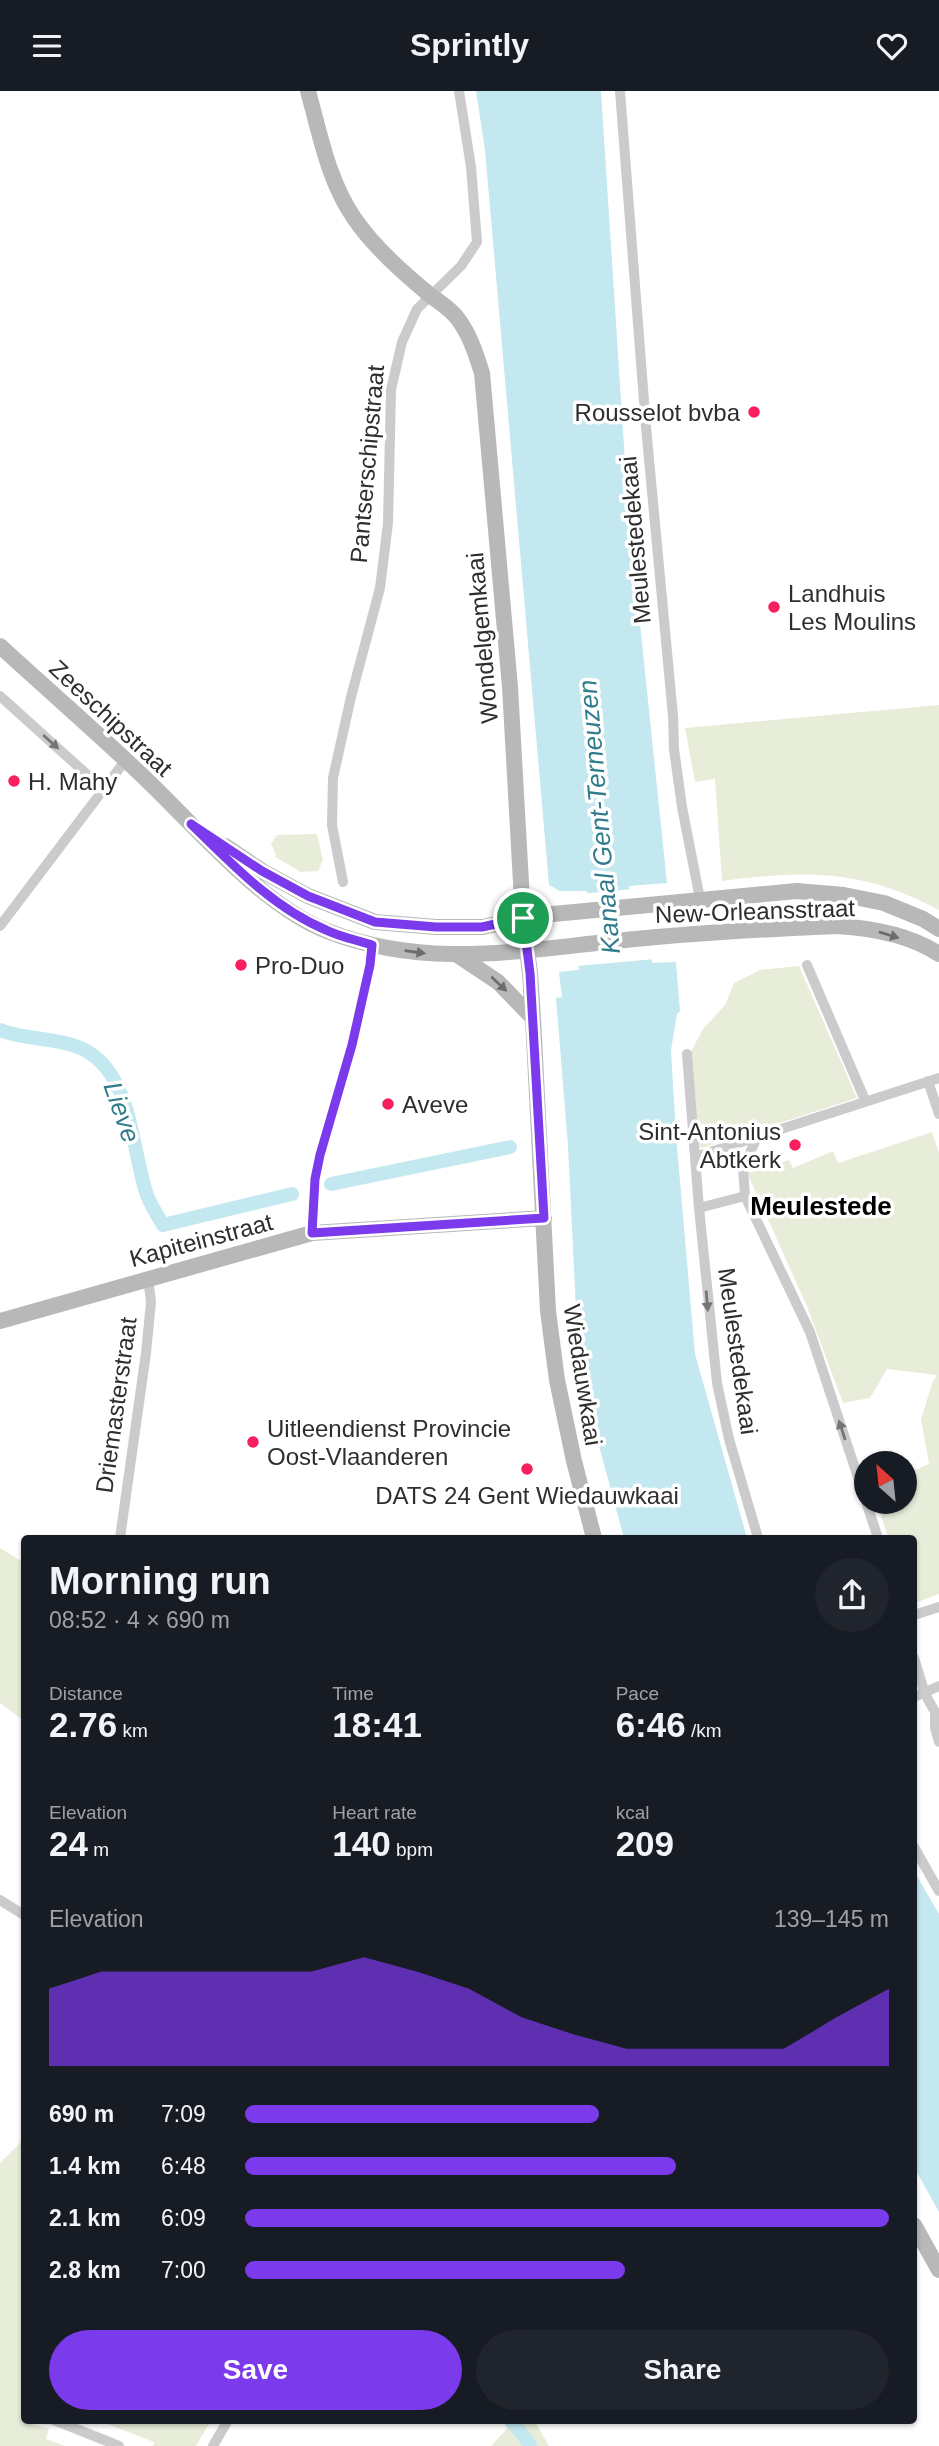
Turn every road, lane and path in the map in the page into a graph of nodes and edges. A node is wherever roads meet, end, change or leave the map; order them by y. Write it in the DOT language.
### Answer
graph roads {
  1 [pos="308,91"];
  2 [pos="459,91"];
  3 [pos="620,91"];
  4 [pos="430,295"];
  5 [pos="0,646"];
  6 [pos="0,696"];
  7 [pos="125,761"];
  8 [pos="102,788"];
  9 [pos="191,824"];
  10 [pos="343,883"];
  11 [pos="700,899"];
  12 [pos="523,918"];
  13 [pos="0,926"];
  14 [pos="939,929"];
  15 [pos="372,945"];
  16 [pos="526,950"];
  17 [pos="939,954"];
  18 [pos="459,955"];
  19 [pos="807,965"];
  20 [pos="533,1018"];
  21 [pos="687,1054"];
  22 [pos="934,1079"];
  23 [pos="865,1101"];
  24 [pos="939,1114"];
  25 [pos="754,1138"];
  26 [pos="695,1157"];
  27 [pos="746,1196"];
  28 [pos="699,1208"];
  29 [pos="544,1218"];
  30 [pos="312,1233"];
  31 [pos="148,1278"];
  32 [pos="0,1321"];
  33 [pos="120,1535"];
  34 [pos="593,1535"];
  35 [pos="757,1535"];
  36 [pos="877,1535"];
  37 [pos="939,1607"];
  38 [pos="917,1614"];
  39 [pos="939,1686"];
  40 [pos="919,1696"];
  41 [pos="937,1717"];
  42 [pos="939,1742"];
  43 [pos="917,1852"];
  44 [pos="939,1891"];
  45 [pos="0,1900"];
  46 [pos="21,1913"];
  47 [pos="917,2230"];
  48 [pos="939,2270"];
  49 [pos="226,2424"];
  50 [pos="82,2426"];
  51 [pos="119,2446"];
  52 [pos="213,2446"];
  1 -- 4 [label="main road"];
  2 -- 4 [label="street"];
  3 -- 11 [label="street, Meulestedekaai"];
  4 -- 10 [label="street, Pantserschipstraat"];
  4 -- 12 [label="main road, Wondelgemkaai"];
  5 -- 7 [label="main road, Zeeschipstraat"];
  6 -- 8 [label="street, one-way"];
  7 -- 8 [label="street"];
  7 -- 9 [label="main road, Zeeschipstraat"];
  8 -- 13 [label="street"];
  9 -- 12 [label="main road, Zeeschipstraat"];
  9 -- 15 [label="main road, Zeeschipstraat"];
  11 -- 12 [label="main road, New-Orleansstraat"];
  11 -- 14 [label="main road, New-Orleansstraat"];
  12 -- 16 [label="main road, Wondelgemkaai"];
  15 -- 18 [label="main road, Zeeschipstraat, one-way"];
  15 -- 30 [label="street"];
  16 -- 17 [label="main road, New-Orleansstraat, one-way"];
  16 -- 18 [label="main road, Zeeschipstraat"];
  16 -- 20 [label="main road, Wondelgemkaai"];
  18 -- 20 [label="main road, one-way"];
  19 -- 23 [label="street"];
  20 -- 29 [label="main road, Wondelgemkaai"];
  21 -- 26 [label="street"];
  22 -- 23 [label="street"];
  22 -- 24 [label="street"];
  23 -- 25 [label="street"];
  25 -- 26 [label="street"];
  25 -- 27 [label="street"];
  26 -- 28 [label="street, Meulestedekaai"];
  27 -- 28 [label="street"];
  36 -- 27 [label="street, one-way"];
  28 -- 35 [label="street, Meulestedekaai, one-way"];
  29 -- 30 [label="main road, Kapiteinstraat"];
  29 -- 34 [label="main road, Wiedauwkaai"];
  30 -- 31 [label="main road, Kapiteinstraat"];
  31 -- 32 [label="main road, Kapiteinstraat"];
  31 -- 33 [label="street, Driemasterstraat"];
  37 -- 38 [label="street"];
  39 -- 40 [label="street"];
  40 -- 41 [label="street"];
  41 -- 42 [label="street"];
  43 -- 44 [label="street"];
  45 -- 46 [label="street"];
  47 -- 48 [label="main road"];
  49 -- 52 [label="street"];
  50 -- 51 [label="street"];
}
